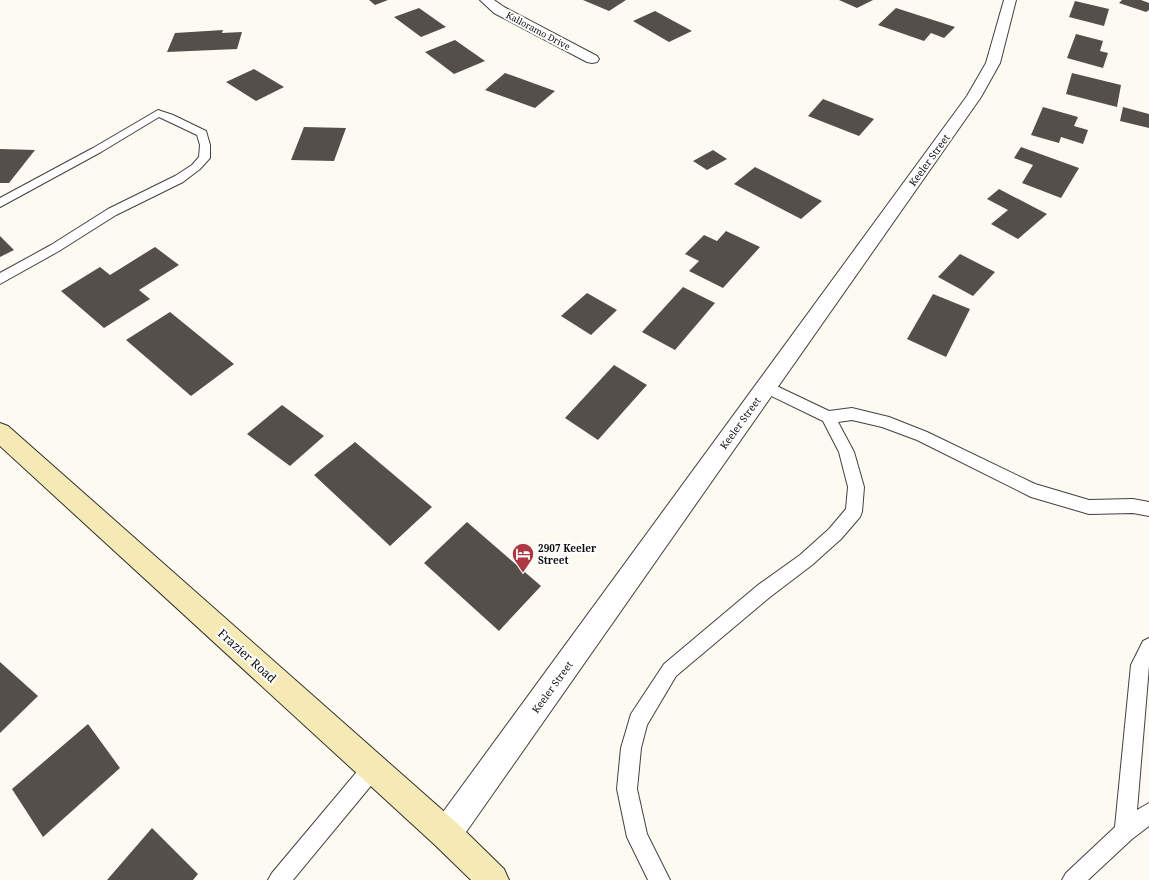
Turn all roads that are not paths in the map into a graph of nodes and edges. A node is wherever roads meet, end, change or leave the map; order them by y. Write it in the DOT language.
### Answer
graph roads {
  1 [pos="486,0"];
  2 [pos="1004,1"];
  3 [pos="592,59"];
  4 [pos="0,203"];
  5 [pos="0,279"];
  6 [pos="766,388"];
  7 [pos="828,417"];
  8 [pos="0,432"];
  9 [pos="1149,509"];
  10 [pos="1149,647"];
  11 [pos="372,768"];
  12 [pos="1149,813"];
  13 [pos="1125,832"];
  14 [pos="446,834"];
  15 [pos="279,880"];
  16 [pos="493,880"];
  17 [pos="659,880"];
  18 [pos="1074,880"];
  1 -- 3 [label="street, Kalloramo Drive"];
  2 -- 6 [label="street, Keeler Street"];
  4 -- 5 [label="lane"];
  6 -- 7 [label="lane"];
  6 -- 14 [label="street, Keeler Street"];
  7 -- 9 [label="lane"];
  7 -- 17 [label="lane"];
  8 -- 11 [label="street, Frazier Road"];
  10 -- 13 [label="lane"];
  11 -- 14 [label="street, Frazier Road"];
  11 -- 15 [label="lane"];
  12 -- 13 [label="lane"];
  13 -- 18 [label="lane"];
  14 -- 16 [label="street, Frazier Road"];
}
